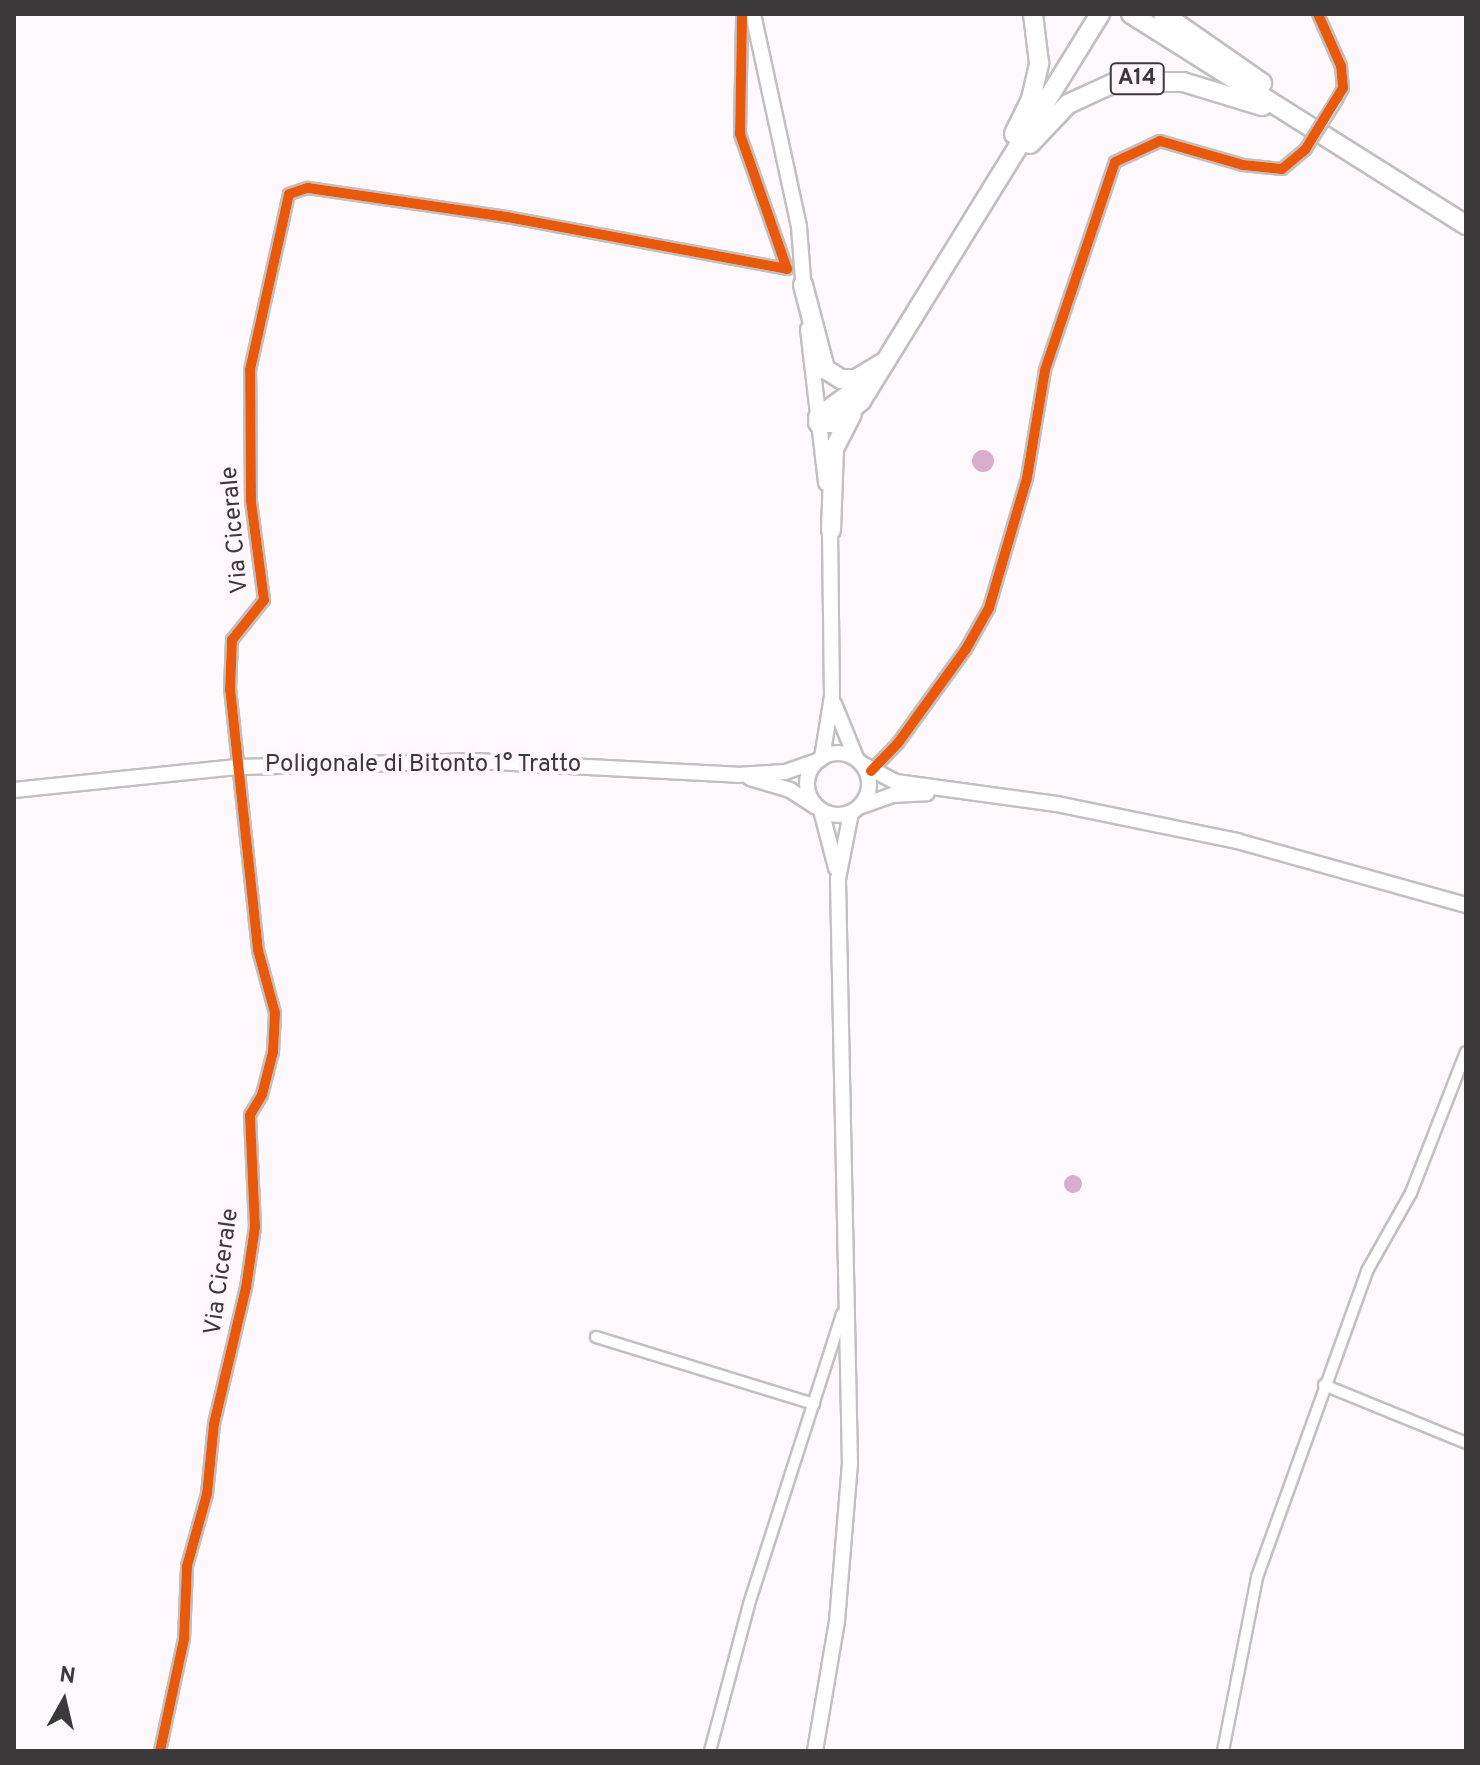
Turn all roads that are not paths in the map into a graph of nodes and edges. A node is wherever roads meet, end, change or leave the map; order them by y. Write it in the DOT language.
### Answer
graph roads {
  1 [pos="742,14"];
  2 [pos="753,14"];
  3 [pos="1033,14"];
  4 [pos="1100,14"];
  5 [pos="1131,14"];
  6 [pos="1151,14"];
  7 [pos="1163,14"];
  8 [pos="1318,14"];
  9 [pos="1277,95"];
  10 [pos="1310,126"];
  11 [pos="996,182"];
  12 [pos="1466,213"];
  13 [pos="1466,225"];
  14 [pos="803,285"];
  15 [pos="888,356"];
  16 [pos="875,370"];
  17 [pos="856,409"];
  18 [pos="818,420"];
  19 [pos="831,530"];
  20 [pos="832,696"];
  21 [pos="821,759"];
  22 [pos="863,764"];
  23 [pos="237,767"];
  24 [pos="738,775"];
  25 [pos="14,790"];
  26 [pos="952,791"];
  27 [pos="819,809"];
  28 [pos="855,810"];
  29 [pos="838,879"];
  30 [pos="1466,905"];
  31 [pos="1466,1052"];
  32 [pos="849,1281"];
  33 [pos="596,1337"];
  34 [pos="1324,1385"];
  35 [pos="814,1404"];
  36 [pos="1466,1443"];
  37 [pos="160,1751"];
  38 [pos="710,1751"];
  39 [pos="815,1751"];
  40 [pos="1223,1751"];
  1 -- 23 [label="street, Via Cicerale"];
  2 -- 14 [label="main road"];
  3 -- 11 [label="highway, A14"];
  4 -- 11 [label="highway, A14"];
  5 -- 10 [label="highway, A14"];
  6 -- 9 [label="highway, A14"];
  7 -- 9 [label="highway, A14"];
  8 -- 22 [label="street, bridge"];
  9 -- 12 [label="highway, A14"];
  10 -- 11 [label="highway, A14"];
  10 -- 13 [label="highway, A14"];
  11 -- 15 [label="highway, A14"];
  14 -- 16 [label="highway"];
  14 -- 18 [label="main road"];
  15 -- 16 [label="highway"];
  15 -- 17 [label="highway"];
  16 -- 18 [label="highway"];
  17 -- 18 [label="highway"];
  17 -- 19 [label="highway"];
  18 -- 19 [label="main road"];
  19 -- 20 [label="main road"];
  20 -- 21 [label="main road"];
  20 -- 22 [label="main road"];
  21 -- 22 [label="main road"];
  21 -- 24 [label="main road"];
  21 -- 27 [label="main road"];
  22 -- 26 [label="main road"];
  22 -- 28 [label="main road"];
  23 -- 24 [label="main road, Poligonale di Bitonto 1° Tratto"];
  23 -- 25 [label="main road, Poligonale di Bitonto 1° Tratto"];
  23 -- 37 [label="street, Via Cicerale"];
  24 -- 27 [label="main road"];
  26 -- 28 [label="main road"];
  26 -- 30 [label="main road"];
  27 -- 28 [label="main road"];
  27 -- 29 [label="main road"];
  28 -- 29 [label="main road"];
  29 -- 32 [label="main road"];
  31 -- 34 [label="street"];
  32 -- 35 [label="street"];
  32 -- 39 [label="main road"];
  33 -- 35 [label="street"];
  34 -- 36 [label="street"];
  34 -- 40 [label="street"];
  35 -- 38 [label="street"];
}
